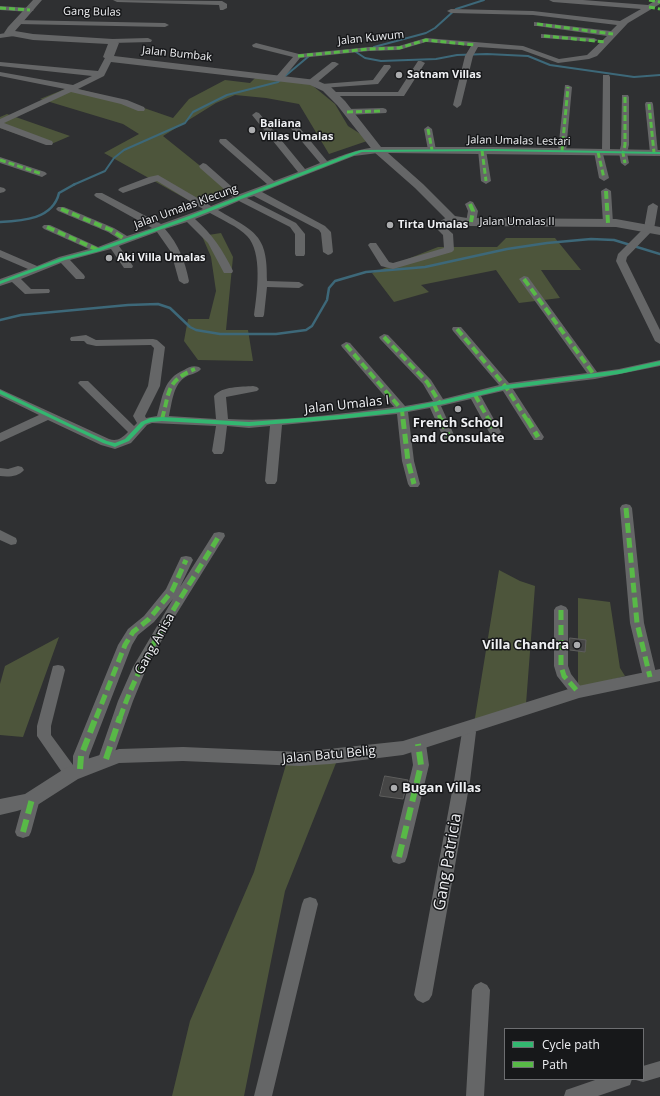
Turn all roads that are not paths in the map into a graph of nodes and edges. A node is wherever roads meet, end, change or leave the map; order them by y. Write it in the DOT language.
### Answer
graph roads {
  1 [pos="38,0"];
  2 [pos="117,0"];
  3 [pos="553,0"];
  4 [pos="660,3"];
  5 [pos="649,4"];
  6 [pos="0,8"];
  7 [pos="222,8"];
  8 [pos="451,11"];
  9 [pos="28,12"];
  10 [pos="41,14"];
  11 [pos="18,22"];
  12 [pos="537,24"];
  13 [pos="623,24"];
  14 [pos="165,25"];
  15 [pos="11,34"];
  16 [pos="614,34"];
  17 [pos="0,36"];
  18 [pos="544,36"];
  19 [pos="148,40"];
  20 [pos="112,41"];
  21 [pos="606,42"];
  22 [pos="256,45"];
  23 [pos="475,45"];
  24 [pos="298,56"];
  25 [pos="109,58"];
  26 [pos="421,63"];
  27 [pos="0,64"];
  28 [pos="335,64"];
  29 [pos="387,67"];
  30 [pos="0,74"];
  31 [pos="101,74"];
  32 [pos="606,77"];
  33 [pos="279,78"];
  34 [pos="312,82"];
  35 [pos="322,86"];
  36 [pos="568,87"];
  37 [pos="74,89"];
  38 [pos="333,94"];
  39 [pos="625,97"];
  40 [pos="649,104"];
  41 [pos="456,105"];
  42 [pos="141,109"];
  43 [pos="383,111"];
  44 [pos="347,112"];
  45 [pos="256,115"];
  46 [pos="0,122"];
  47 [pos="291,123"];
  48 [pos="0,125"];
  49 [pos="428,129"];
  50 [pos="223,140"];
  51 [pos="49,143"];
  52 [pos="378,150"];
  53 [pos="432,150"];
  54 [pos="482,150"];
  55 [pos="562,151"];
  56 [pos="602,152"];
  57 [pos="657,153"];
  58 [pos="624,158"];
  59 [pos="0,160"];
  60 [pos="325,164"];
  61 [pos="203,166"];
  62 [pos="303,173"];
  63 [pos="42,174"];
  64 [pos="604,178"];
  65 [pos="486,181"];
  66 [pos="273,184"];
  67 [pos="123,190"];
  68 [pos="606,191"];
  69 [pos="254,192"];
  70 [pos="99,195"];
  71 [pos="238,198"];
  72 [pos="470,204"];
  73 [pos="653,206"];
  74 [pos="61,209"];
  75 [pos="209,209"];
  76 [pos="188,218"];
  77 [pos="451,218"];
  78 [pos="471,222"];
  79 [pos="608,223"];
  80 [pos="47,227"];
  81 [pos="159,228"];
  82 [pos="654,230"];
  83 [pos="126,240"];
  84 [pos="113,244"];
  85 [pos="373,245"];
  86 [pos="98,250"];
  87 [pos="328,252"];
  88 [pos="0,254"];
  89 [pos="300,254"];
  90 [pos="63,259"];
  91 [pos="128,266"];
  92 [pos="36,269"];
  93 [pos="228,271"];
  94 [pos="80,276"];
  95 [pos="14,278"];
  96 [pos="524,279"];
  97 [pos="184,281"];
  98 [pos="0,283"];
  99 [pos="263,284"];
  100 [pos="299,285"];
  101 [pos="45,291"];
  102 [pos="259,315"];
  103 [pos="457,329"];
  104 [pos="384,337"];
  105 [pos="75,339"];
  106 [pos="660,341"];
  107 [pos="346,345"];
  108 [pos="660,363"];
  109 [pos="195,369"];
  110 [pos="595,376"];
  111 [pos="84,383"];
  112 [pos="506,386"];
  113 [pos="253,389"];
  114 [pos="0,392"];
  115 [pos="475,394"];
  116 [pos="437,404"];
  117 [pos="402,410"];
  118 [pos="48,416"];
  119 [pos="162,419"];
  120 [pos="143,423"];
  121 [pos="222,423"];
  122 [pos="276,423"];
  123 [pos="134,432"];
  124 [pos="495,432"];
  125 [pos="449,437"];
  126 [pos="538,437"];
  127 [pos="0,438"];
  128 [pos="218,451"];
  129 [pos="18,470"];
  130 [pos="0,472"];
  131 [pos="271,481"];
  132 [pos="414,484"];
  133 [pos="626,508"];
  134 [pos="219,536"];
  135 [pos="186,560"];
  136 [pos="561,610"];
  137 [pos="58,670"];
  138 [pos="655,676"];
  139 [pos="578,692"];
  140 [pos="467,728"];
  141 [pos="418,744"];
  142 [pos="106,759"];
  143 [pos="76,772"];
  144 [pos="32,799"];
  145 [pos="0,807"];
  146 [pos="23,832"];
  147 [pos="399,857"];
  148 [pos="310,904"];
  149 [pos="481,990"];
  150 [pos="423,995"];
  151 [pos="660,1069"];
  152 [pos="644,1074"];
  153 [pos="621,1080"];
  154 [pos="594,1092"];
  155 [pos="263,1096"];
  156 [pos="474,1096"];
  157 [pos="573,1096"];
  1 -- 9 [label="street"];
  2 -- 7 [label="street"];
  3 -- 5 [label="street"];
  4 -- 5 [label="street, Jalan Kuwum"];
  5 -- 13 [label="street, Jalan Kuwum"];
  6 -- 9 [label="street"];
  8 -- 13 [label="street"];
  9 -- 10 [label="street"];
  9 -- 11 [label="street"];
  11 -- 14 [label="street, Gang Bulas"];
  11 -- 15 [label="street"];
  12 -- 16 [label="street"];
  13 -- 16 [label="street, Jalan Kuwum"];
  15 -- 17 [label="street"];
  15 -- 20 [label="street"];
  16 -- 21 [label="street, Jalan Kuwum"];
  18 -- 21 [label="street"];
  19 -- 20 [label="street"];
  20 -- 25 [label="street"];
  21 -- 23 [label="street, Jalan Kuwum"];
  22 -- 24 [label="street"];
  23 -- 24 [label="street, Jalan Kuwum"];
  23 -- 41 [label="street"];
  24 -- 33 [label="street"];
  25 -- 31 [label="street"];
  25 -- 33 [label="street, Jalan Bumbak"];
  26 -- 38 [label="street"];
  27 -- 31 [label="street"];
  28 -- 34 [label="street"];
  29 -- 35 [label="street"];
  30 -- 37 [label="street"];
  31 -- 37 [label="street"];
  32 -- 56 [label="street"];
  33 -- 34 [label="street, Jalan Bumbak"];
  34 -- 35 [label="street, Jalan Bumbak"];
  35 -- 38 [label="street, Jalan Bumbak"];
  36 -- 55 [label="street"];
  37 -- 42 [label="street"];
  37 -- 46 [label="street"];
  38 -- 44 [label="street, Jalan Bumbak"];
  39 -- 58 [label="street"];
  40 -- 57 [label="street"];
  43 -- 44 [label="street"];
  44 -- 52 [label="street, Jalan Bumbak"];
  45 -- 62 [label="street"];
  47 -- 60 [label="street"];
  48 -- 51 [label="street"];
  49 -- 53 [label="street"];
  50 -- 66 [label="street"];
  52 -- 53 [label="street, Jalan Umalas Lestari"];
  52 -- 60 [label="street, Jalan Umalas Klecung"];
  52 -- 77 [label="street"];
  53 -- 54 [label="street, Jalan Umalas Lestari"];
  54 -- 55 [label="street, Jalan Umalas Lestari"];
  54 -- 65 [label="street"];
  55 -- 56 [label="street, Jalan Umalas Lestari"];
  56 -- 58 [label="street, Jalan Umalas Lestari"];
  56 -- 64 [label="street"];
  57 -- 58 [label="street, Jalan Umalas Lestari"];
  59 -- 63 [label="street"];
  60 -- 62 [label="street, Jalan Umalas Klecung"];
  61 -- 71 [label="street"];
  62 -- 66 [label="street, Jalan Umalas Klecung"];
  66 -- 69 [label="street, Jalan Umalas Klecung"];
  67 -- 75 [label="street"];
  68 -- 79 [label="street"];
  69 -- 71 [label="street, Jalan Umalas Klecung"];
  69 -- 87 [label="street"];
  70 -- 81 [label="street"];
  71 -- 75 [label="street, Jalan Umalas Klecung"];
  71 -- 89 [label="street"];
  72 -- 78 [label="street"];
  73 -- 82 [label="street"];
  74 -- 83 [label="street"];
  75 -- 76 [label="street, Jalan Umalas Klecung"];
  75 -- 99 [label="street"];
  76 -- 81 [label="street, Jalan Umalas Klecung"];
  76 -- 93 [label="street"];
  77 -- 78 [label="street, Jalan Umalas II"];
  77 -- 85 [label="street"];
  78 -- 79 [label="street, Jalan Umalas II"];
  79 -- 82 [label="street, Jalan Umalas II"];
  80 -- 86 [label="street"];
  81 -- 83 [label="street, Jalan Umalas Klecung"];
  81 -- 97 [label="street"];
  82 -- 106 [label="street"];
  83 -- 84 [label="street, Jalan Umalas Klecung"];
  84 -- 86 [label="street, Jalan Umalas Klecung"];
  84 -- 91 [label="street"];
  86 -- 90 [label="street, Jalan Umalas Klecung"];
  88 -- 92 [label="street"];
  90 -- 92 [label="street, Jalan Umalas Klecung"];
  90 -- 94 [label="street"];
  92 -- 95 [label="street, Jalan Umalas Klecung"];
  95 -- 98 [label="street, Jalan Umalas Klecung"];
  95 -- 101 [label="street"];
  96 -- 110 [label="street"];
  99 -- 100 [label="street"];
  99 -- 102 [label="street"];
  103 -- 112 [label="street"];
  104 -- 116 [label="street"];
  105 -- 120 [label="street"];
  107 -- 117 [label="street"];
  108 -- 110 [label="street, Jalan Umalas I"];
  109 -- 119 [label="street"];
  110 -- 112 [label="street, Jalan Umalas I"];
  111 -- 123 [label="street"];
  112 -- 115 [label="street, Jalan Umalas I"];
  112 -- 126 [label="street"];
  113 -- 121 [label="street"];
  114 -- 118 [label="street"];
  115 -- 116 [label="street, Jalan Umalas I"];
  115 -- 124 [label="street"];
  116 -- 117 [label="street, Jalan Umalas I"];
  116 -- 125 [label="street"];
  117 -- 122 [label="street, Jalan Umalas I"];
  117 -- 132 [label="street"];
  118 -- 123 [label="street"];
  118 -- 127 [label="street"];
  119 -- 120 [label="street, Jalan Umalas I"];
  119 -- 121 [label="street, Jalan Umalas I"];
  120 -- 123 [label="street"];
  121 -- 122 [label="street, Jalan Umalas I"];
  121 -- 128 [label="street"];
  122 -- 131 [label="street"];
  129 -- 130 [label="street"];
  133 -- 138 [label="street"];
  134 -- 142 [label="street, Gang Anisa"];
  135 -- 143 [label="street"];
  136 -- 139 [label="street"];
  137 -- 143 [label="street"];
  138 -- 139 [label="street, Jalan Batu Belig"];
  139 -- 140 [label="street, Jalan Batu Belig"];
  140 -- 141 [label="street, Jalan Batu Belig"];
  140 -- 150 [label="street, Gang Patricia"];
  141 -- 142 [label="street, Jalan Batu Belig"];
  141 -- 147 [label="street"];
  142 -- 143 [label="street, Jalan Batu Belig"];
  143 -- 144 [label="street, Jalan Batu Belig"];
  144 -- 145 [label="street, Jalan Batu Belig"];
  144 -- 146 [label="street"];
  148 -- 155 [label="street"];
  149 -- 156 [label="street"];
  151 -- 152 [label="street"];
  153 -- 154 [label="street"];
  154 -- 157 [label="street"];
}
